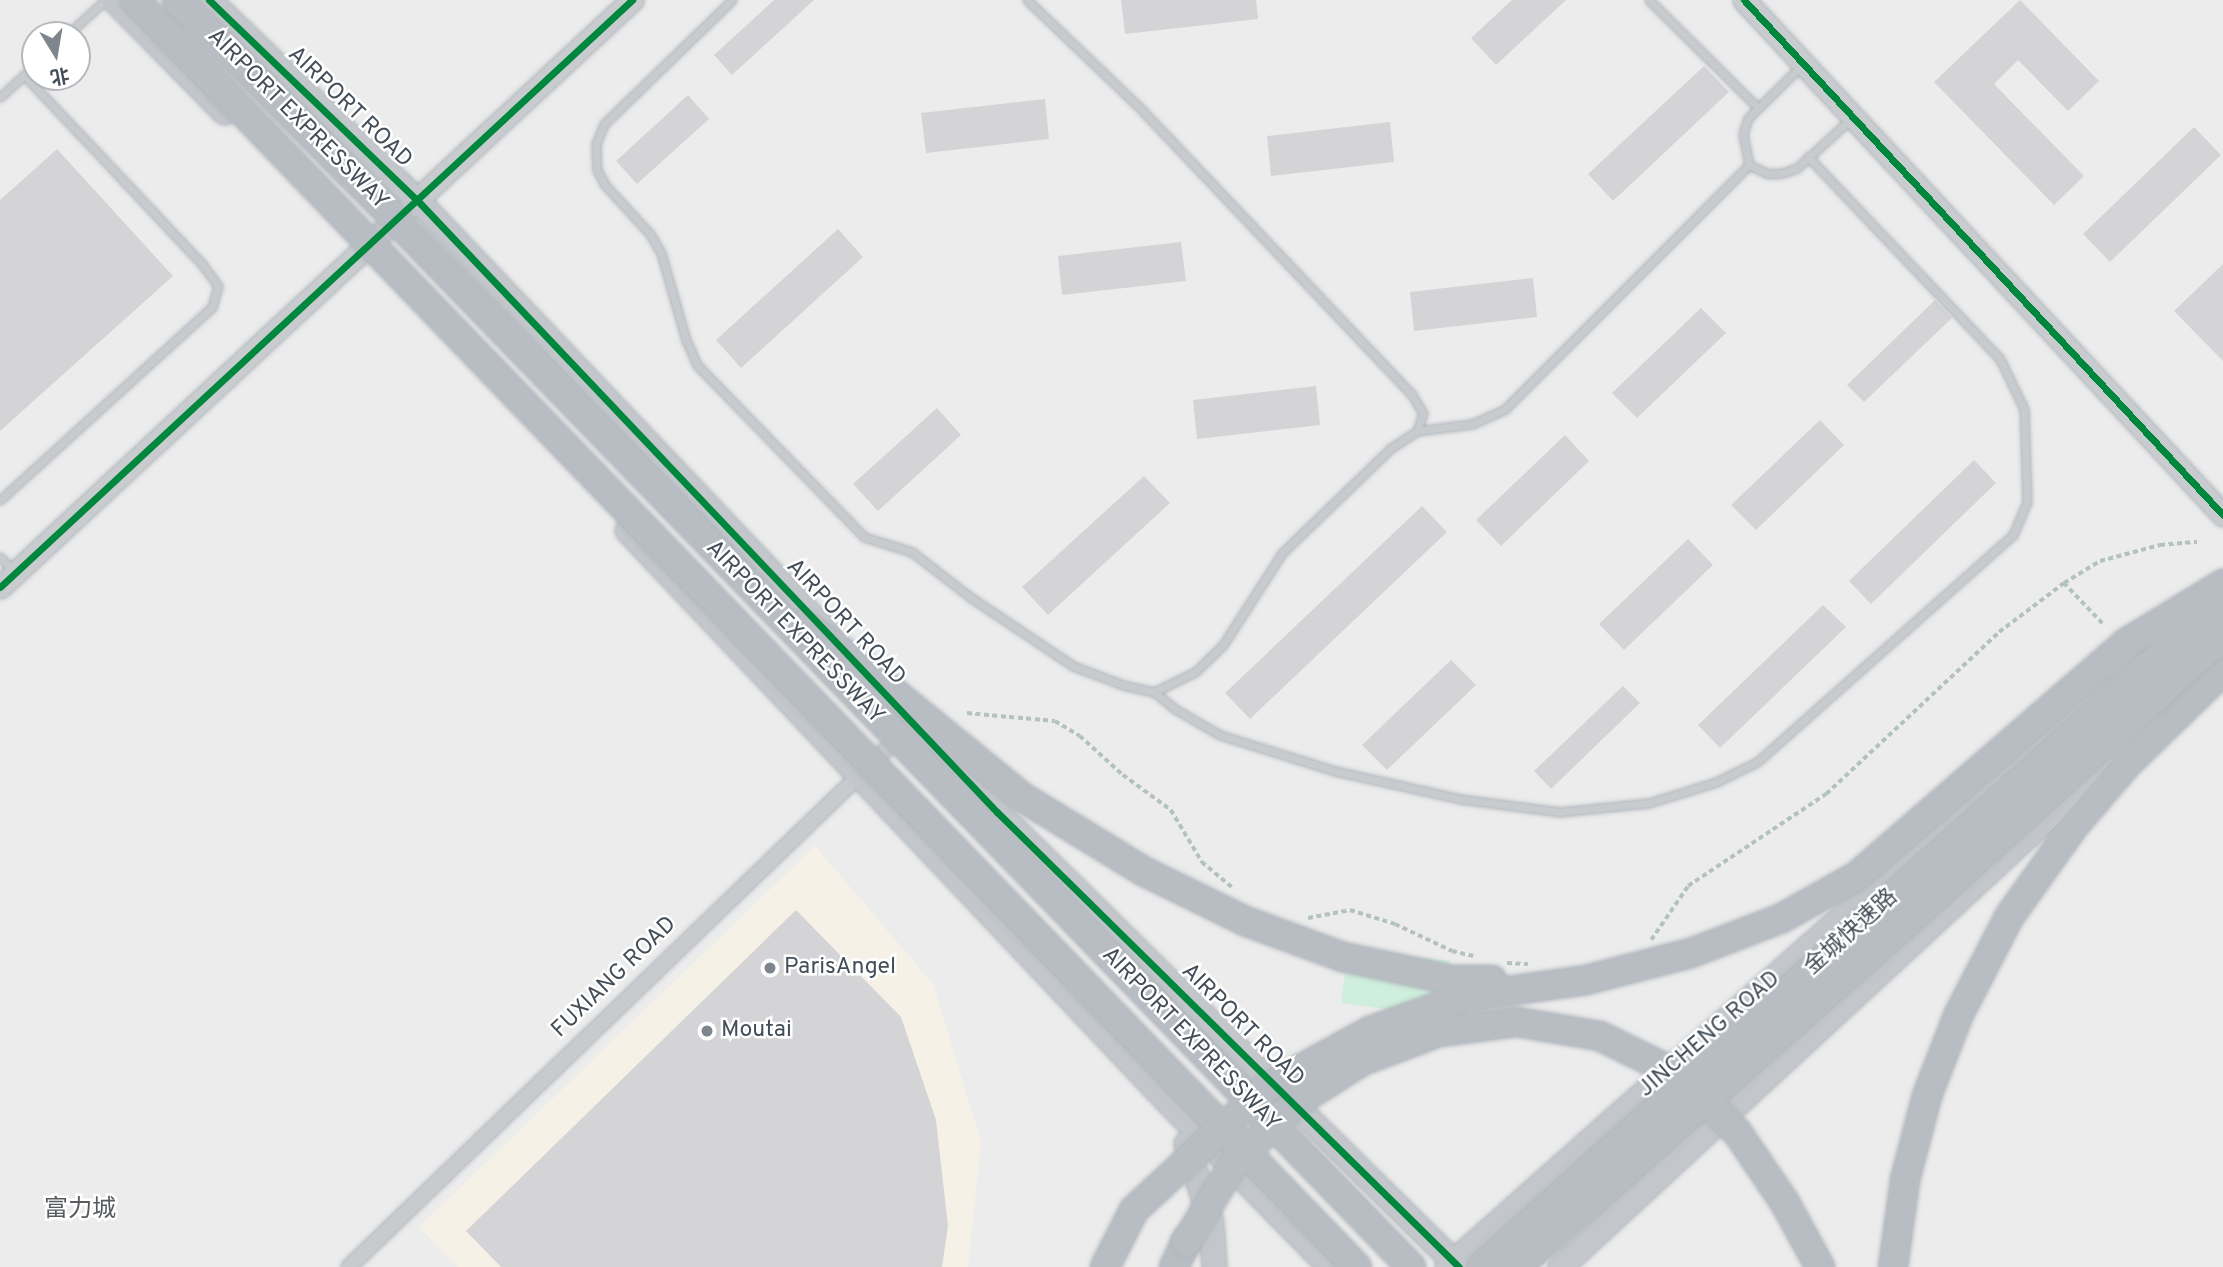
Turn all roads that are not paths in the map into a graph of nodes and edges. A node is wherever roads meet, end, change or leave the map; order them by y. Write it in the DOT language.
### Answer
graph roads {
  1 [pos="105,0"];
  2 [pos="114,0"];
  3 [pos="135,0"];
  4 [pos="177,0"];
  5 [pos="209,0"];
  6 [pos="632,0"];
  7 [pos="732,0"];
  8 [pos="1027,0"];
  9 [pos="1649,0"];
  10 [pos="1744,0"];
  11 [pos="82,21"];
  12 [pos="1803,64"];
  13 [pos="21,78"];
  14 [pos="39,91"];
  15 [pos="0,97"];
  16 [pos="1758,108"];
  17 [pos="1852,117"];
  18 [pos="1808,157"];
  19 [pos="1749,166"];
  20 [pos="416,199"];
  21 [pos="360,250"];
  22 [pos="1417,430"];
  23 [pos="0,500"];
  24 [pos="2223,515"];
  25 [pos="0,557"];
  26 [pos="2223,578"];
  27 [pos="8,580"];
  28 [pos="2223,584"];
  29 [pos="752,590"];
  30 [pos="2223,599"];
  31 [pos="2223,635"];
  32 [pos="2223,655"];
  33 [pos="2223,671"];
  34 [pos="1154,692"];
  35 [pos="914,724"];
  36 [pos="859,774"];
  37 [pos="1886,941"];
  38 [pos="1586,980"];
  39 [pos="1165,1099"];
  40 [pos="1348,1265"];
  41 [pos="1453,1265"];
  42 [pos="349,1267"];
  43 [pos="1105,1267"];
  44 [pos="1174,1267"];
  45 [pos="1213,1267"];
  46 [pos="1411,1267"];
  47 [pos="1482,1267"];
  48 [pos="1517,1267"];
  49 [pos="1544,1267"];
  50 [pos="1560,1267"];
  51 [pos="1820,1267"];
  52 [pos="1893,1267"];
  1 -- 11 [label="lane"];
  2 -- 21 [label="main road"];
  3 -- 40 [label="highway, AIRPORT EXPRESSWAY, bridge"];
  4 -- 29 [label="highway, AIRPORT EXPRESSWAY, bridge"];
  5 -- 20 [label="main road, AIRPORT ROAD"];
  6 -- 20 [label="street"];
  7 -- 34 [label="lane"];
  8 -- 22 [label="lane"];
  9 -- 16 [label="lane"];
  10 -- 12 [label="street"];
  12 -- 16 [label="lane"];
  12 -- 17 [label="street"];
  13 -- 15 [label="lane"];
  14 -- 23 [label="lane"];
  16 -- 19 [label="lane"];
  17 -- 18 [label="lane"];
  17 -- 24 [label="street"];
  18 -- 19 [label="lane"];
  18 -- 34 [label="lane"];
  19 -- 22 [label="lane"];
  20 -- 21 [label="street"];
  20 -- 35 [label="main road, AIRPORT ROAD"];
  21 -- 27 [label="street"];
  21 -- 36 [label="main road"];
  22 -- 34 [label="lane"];
  25 -- 27 [label="lane"];
  26 -- 41 [label="main road, JINCHENG ROAD"];
  28 -- 38 [label="highway, bridge"];
  29 -- 38 [label="highway, bridge"];
  29 -- 46 [label="highway, AIRPORT EXPRESSWAY, bridge"];
  30 -- 47 [label="highway, 金城快速路, bridge"];
  31 -- 37 [label="highway, 金城快速路, bridge"];
  32 -- 50 [label="main road"];
  33 -- 52 [label="highway"];
  35 -- 36 [label="street, FUXIANG ROAD"];
  35 -- 41 [label="main road, AIRPORT ROAD"];
  36 -- 39 [label="main road"];
  36 -- 42 [label="street, FUXIANG ROAD"];
  37 -- 48 [label="highway, 金城快速路, bridge"];
  37 -- 49 [label="highway, bridge"];
  38 -- 43 [label="highway, bridge"];
  39 -- 40 [label="main road"];
  39 -- 45 [label="main road"];
  44 -- 51 [label="highway, bridge"];
}
